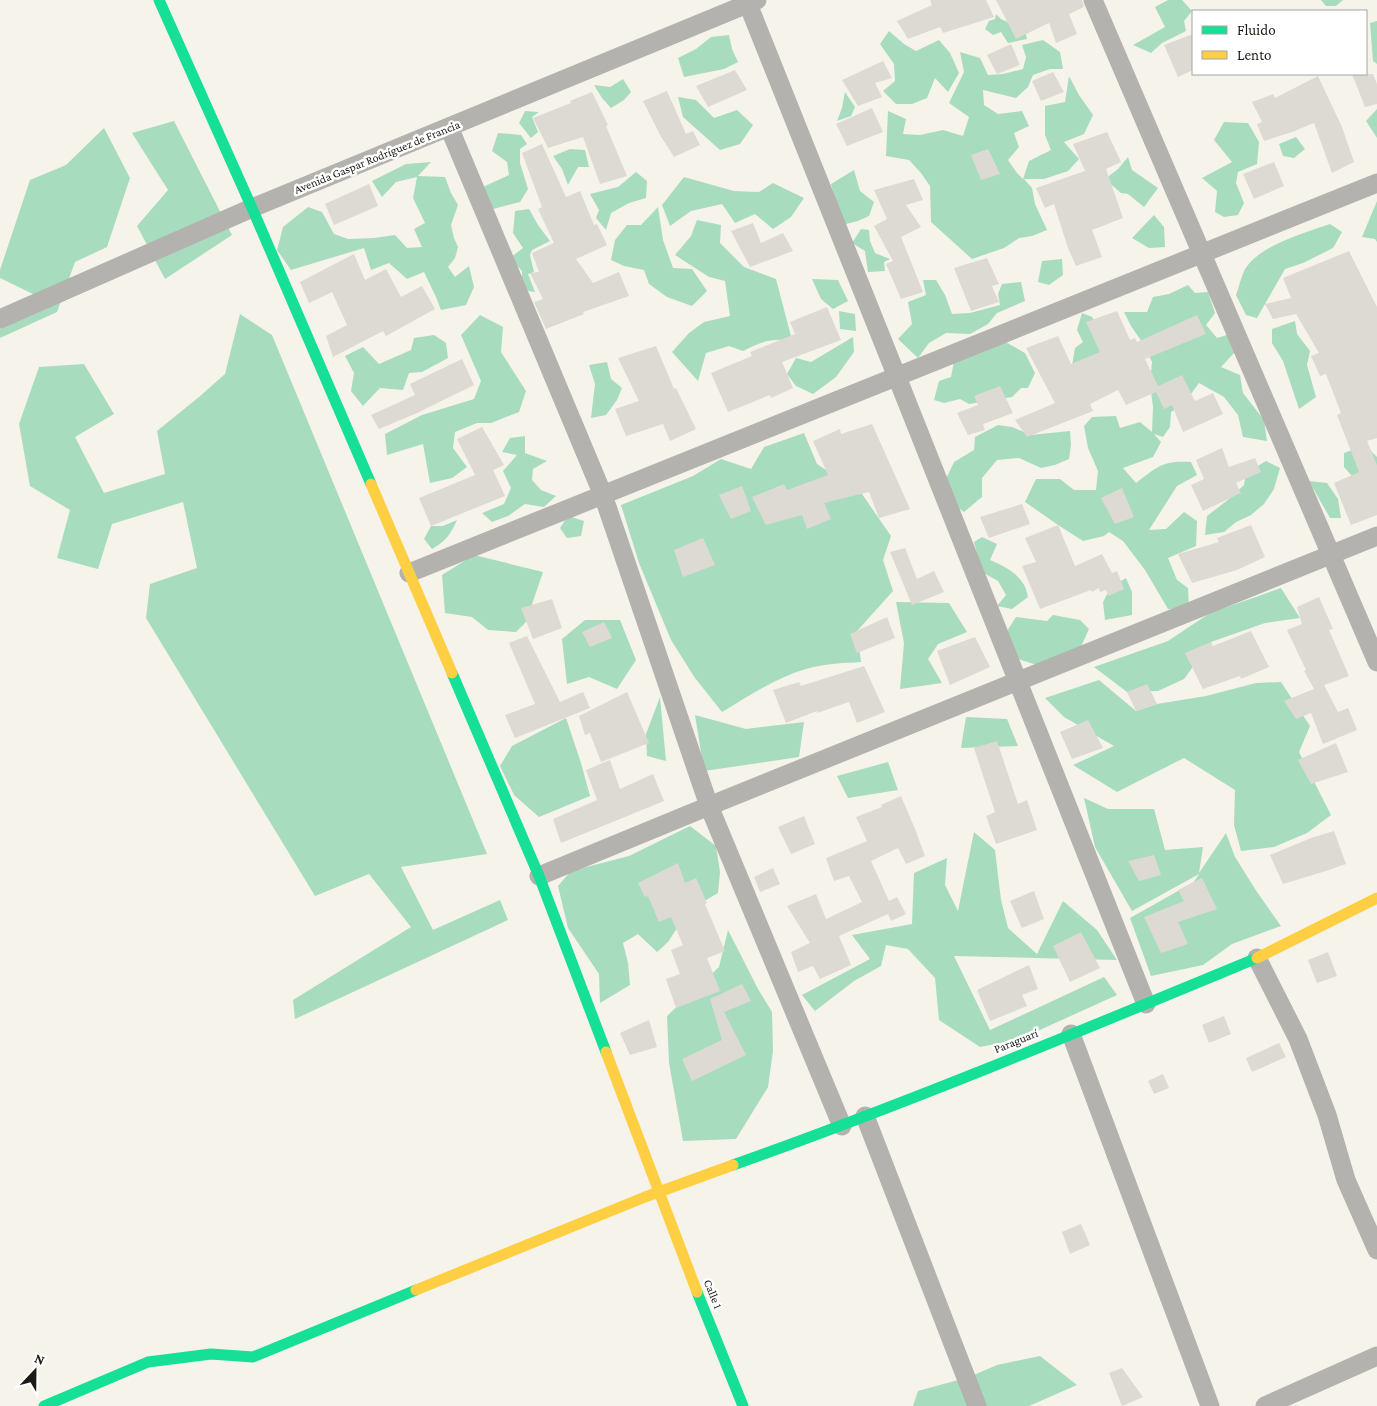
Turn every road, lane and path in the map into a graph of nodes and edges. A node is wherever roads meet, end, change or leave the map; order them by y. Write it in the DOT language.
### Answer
graph roads {
  1 [pos="159,0"];
  2 [pos="1093,0"];
  3 [pos="752,2"];
  4 [pos="449,127"];
  5 [pos="1377,183"];
  6 [pos="252,208"];
  7 [pos="1202,254"];
  8 [pos="0,319"];
  9 [pos="898,377"];
  10 [pos="603,495"];
  11 [pos="1377,536"];
  12 [pos="1331,555"];
  13 [pos="409,574"];
  14 [pos="1377,662"];
  15 [pos="1018,682"];
  16 [pos="709,806"];
  17 [pos="539,876"];
  18 [pos="1377,898"];
  19 [pos="1256,958"];
  20 [pos="1146,1004"];
  21 [pos="1071,1034"];
  22 [pos="865,1116"];
  23 [pos="842,1126"];
  24 [pos="658,1192"];
  25 [pos="1377,1250"];
  26 [pos="1377,1356"];
  27 [pos="44,1406"];
  28 [pos="743,1406"];
  29 [pos="976,1406"];
  30 [pos="1210,1406"];
  31 [pos="1265,1406"];
  1 -- 6 [label="street, Calle 1"];
  2 -- 7 [label="street"];
  3 -- 4 [label="street, Avenida Gaspar Rodríguez de Francia"];
  3 -- 9 [label="street"];
  4 -- 6 [label="street, Avenida Gaspar Rodríguez de Francia"];
  4 -- 10 [label="street"];
  5 -- 7 [label="street"];
  6 -- 8 [label="street, Avenida Gaspar Rodríguez de Francia"];
  6 -- 13 [label="street, Calle 1"];
  7 -- 9 [label="street"];
  7 -- 12 [label="street"];
  9 -- 10 [label="street"];
  9 -- 15 [label="street"];
  10 -- 13 [label="street"];
  10 -- 16 [label="street"];
  11 -- 12 [label="street"];
  12 -- 14 [label="street"];
  12 -- 15 [label="street"];
  13 -- 17 [label="street, Calle 1"];
  15 -- 16 [label="street"];
  15 -- 20 [label="street"];
  16 -- 17 [label="street"];
  16 -- 23 [label="street"];
  17 -- 24 [label="street, Calle 1"];
  18 -- 19 [label="street, Paraguarí"];
  19 -- 20 [label="street, Paraguarí"];
  19 -- 25 [label="street"];
  20 -- 21 [label="street, Paraguarí"];
  21 -- 22 [label="street, Paraguarí"];
  21 -- 30 [label="street"];
  22 -- 23 [label="street, Paraguarí"];
  22 -- 29 [label="street"];
  23 -- 24 [label="street, Paraguarí"];
  24 -- 27 [label="street, Paraguarí"];
  24 -- 28 [label="street, Calle 1"];
  26 -- 31 [label="street"];
}
